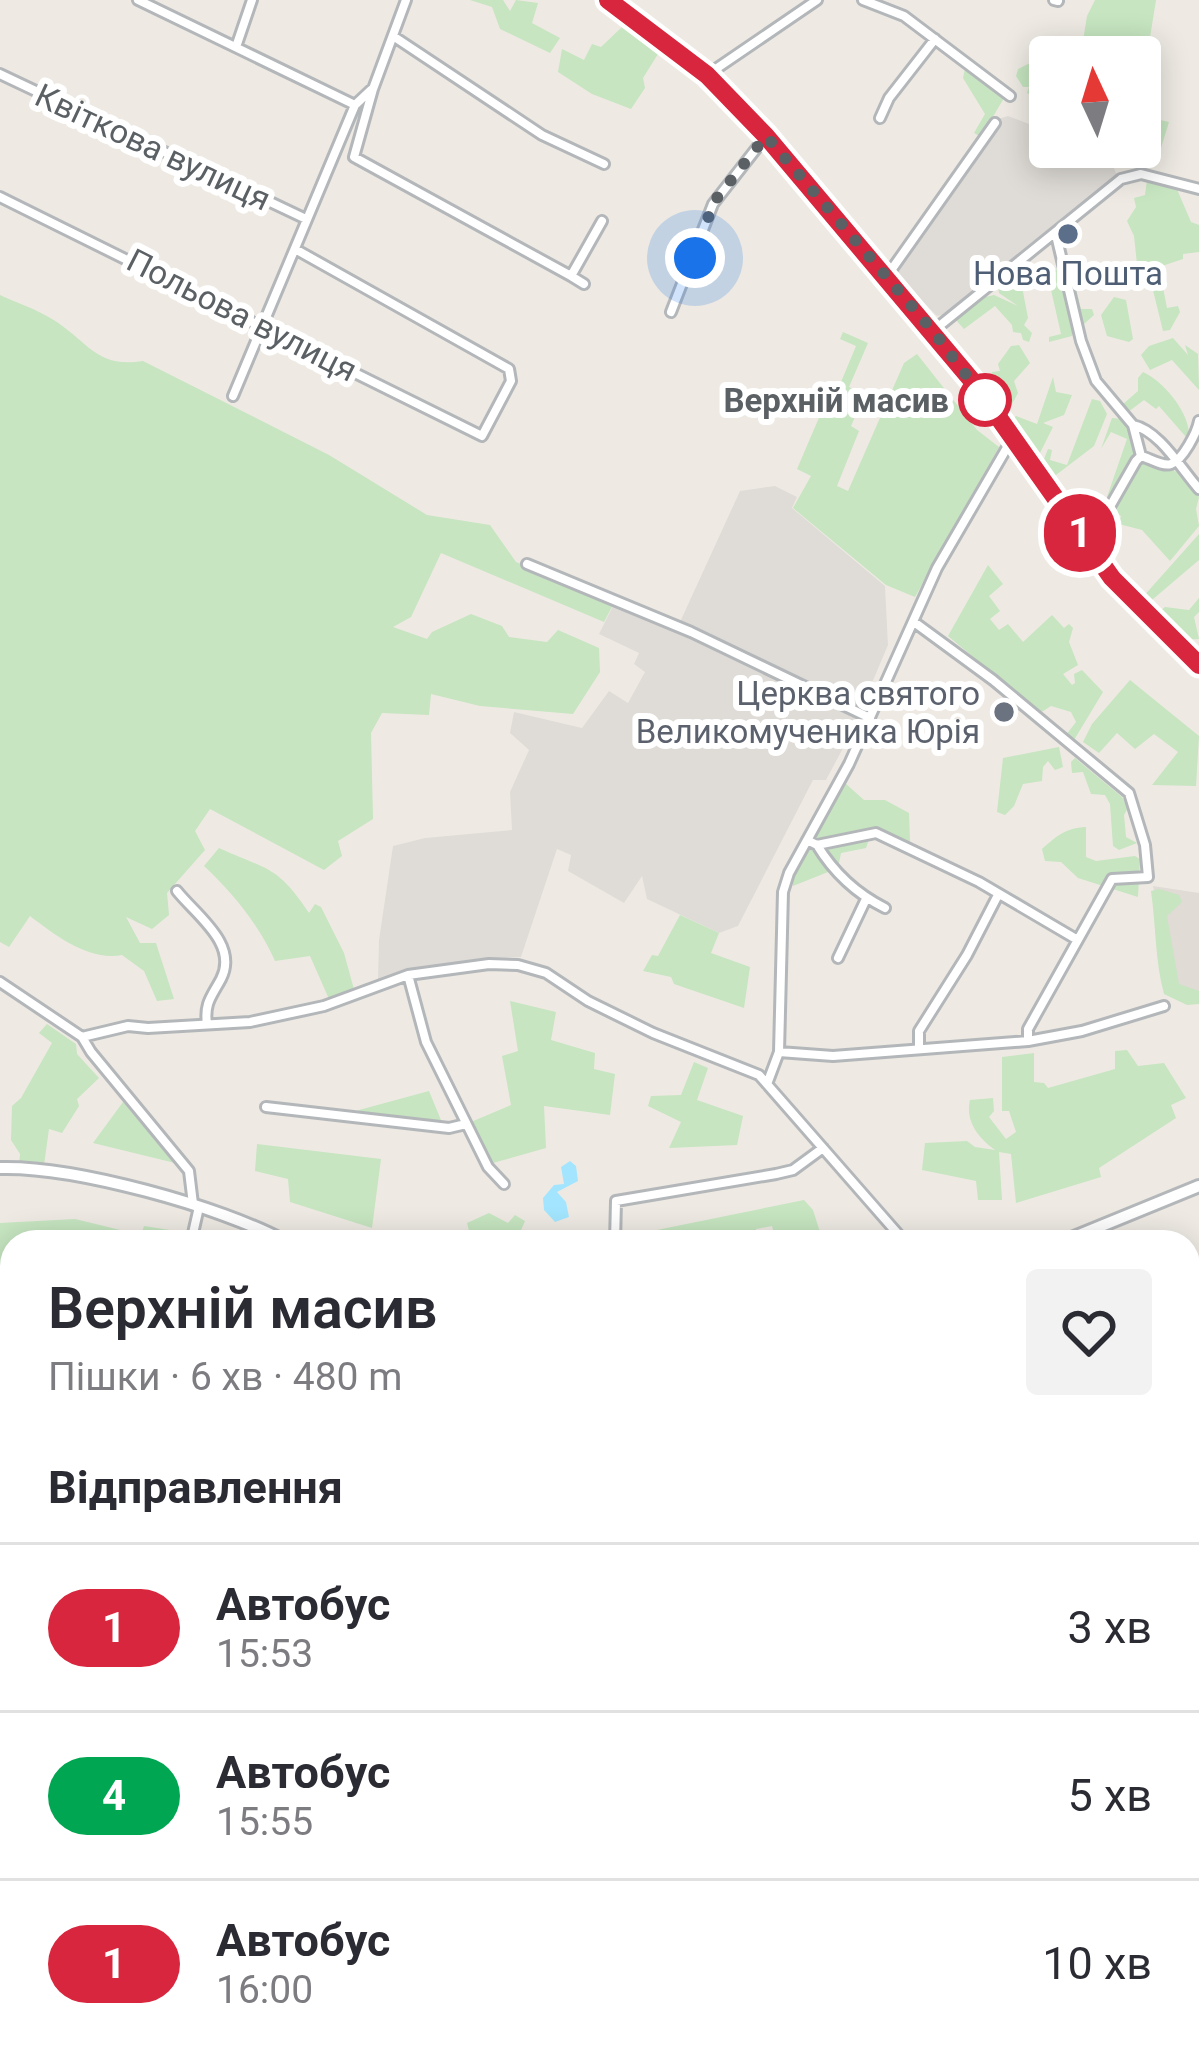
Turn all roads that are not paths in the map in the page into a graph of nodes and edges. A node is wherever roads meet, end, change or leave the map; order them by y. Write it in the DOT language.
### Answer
graph roads {
  1 [pos="138,0"];
  2 [pos="252,0"];
  3 [pos="406,0"];
  4 [pos="608,0"];
  5 [pos="817,0"];
  6 [pos="863,0"];
  7 [pos="393,36"];
  8 [pos="935,39"];
  9 [pos="236,46"];
  10 [pos="0,74"];
  11 [pos="707,75"];
  12 [pos="373,89"];
  13 [pos="1010,96"];
  14 [pos="355,105"];
  15 [pos="880,118"];
  16 [pos="995,123"];
  17 [pos="766,136"];
  18 [pos="604,164"];
  19 [pos="1199,189"];
  20 [pos="0,197"];
  21 [pos="306,219"];
  22 [pos="602,221"];
  23 [pos="1056,235"];
  24 [pos="295,249"];
  25 [pos="571,276"];
  26 [pos="886,276"];
  27 [pos="584,284"];
  28 [pos="671,311"];
  29 [pos="265,327"];
  30 [pos="933,331"];
  31 [pos="233,396"];
  32 [pos="1199,421"];
  33 [pos="1133,425"];
  34 [pos="1012,437"];
  35 [pos="1141,456"];
  36 [pos="1175,463"];
  37 [pos="1199,489"];
  38 [pos="1088,545"];
  39 [pos="527,564"];
  40 [pos="914,622"];
  41 [pos="1199,665"];
  42 [pos="870,719"];
  43 [pos="812,842"];
  44 [pos="177,891"];
  45 [pos="998,895"];
  46 [pos="866,899"];
  47 [pos="885,908"];
  48 [pos="1076,939"];
  49 [pos="838,958"];
  50 [pos="408,975"];
  51 [pos="0,982"];
  52 [pos="1164,1006"];
  53 [pos="207,1024"];
  54 [pos="82,1037"];
  55 [pos="1028,1041"];
  56 [pos="920,1047"];
  57 [pos="779,1052"];
  58 [pos="767,1084"];
  59 [pos="266,1107"];
  60 [pos="466,1124"];
  61 [pos="824,1148"];
  62 [pos="0,1168"];
  63 [pos="504,1184"];
  64 [pos="1199,1186"];
  65 [pos="196,1207"];
  66 [pos="193,1230"];
  67 [pos="255,1230"];
  68 [pos="615,1230"];
  69 [pos="895,1230"];
  70 [pos="1091,1230"];
  1 -- 9 [label="street"];
  2 -- 9 [label="street"];
  3 -- 7 [label="street"];
  4 -- 11 [label="main road"];
  5 -- 11 [label="street"];
  6 -- 8 [label="street"];
  7 -- 12 [label="street"];
  7 -- 18 [label="street"];
  8 -- 13 [label="street"];
  8 -- 15 [label="street"];
  9 -- 14 [label="street"];
  10 -- 21 [label="street, Квіткова вулиця"];
  11 -- 17 [label="main road"];
  12 -- 14 [label="street"];
  12 -- 25 [label="street"];
  14 -- 21 [label="street"];
  16 -- 26 [label="street"];
  17 -- 26 [label="main road"];
  17 -- 28 [label="street"];
  19 -- 23 [label="street"];
  20 -- 29 [label="street, Польова вулиця"];
  21 -- 24 [label="street"];
  22 -- 25 [label="street"];
  23 -- 30 [label="street"];
  23 -- 33 [label="street"];
  24 -- 29 [label="street"];
  24 -- 29 [label="street, Польова вулиця"];
  25 -- 27 [label="street"];
  26 -- 30 [label="main road"];
  29 -- 31 [label="street"];
  30 -- 34 [label="main road"];
  32 -- 36 [label="street"];
  33 -- 35 [label="street"];
  33 -- 36 [label="street"];
  34 -- 38 [label="main road"];
  34 -- 40 [label="street"];
  35 -- 36 [label="street"];
  35 -- 38 [label="street"];
  36 -- 37 [label="street"];
  38 -- 41 [label="main road"];
  39 -- 42 [label="street"];
  40 -- 42 [label="street"];
  40 -- 48 [label="street"];
  42 -- 43 [label="street"];
  43 -- 45 [label="street"];
  43 -- 46 [label="street"];
  43 -- 57 [label="street"];
  44 -- 53 [label="street"];
  45 -- 48 [label="street"];
  45 -- 56 [label="street"];
  46 -- 47 [label="street"];
  46 -- 49 [label="street"];
  48 -- 55 [label="street"];
  50 -- 53 [label="street"];
  50 -- 58 [label="street"];
  50 -- 60 [label="street"];
  51 -- 54 [label="street"];
  52 -- 55 [label="street"];
  53 -- 54 [label="street"];
  54 -- 65 [label="street"];
  55 -- 56 [label="street"];
  56 -- 57 [label="street"];
  57 -- 58 [label="street"];
  58 -- 61 [label="street"];
  59 -- 60 [label="street"];
  60 -- 63 [label="street"];
  61 -- 68 [label="street"];
  61 -- 69 [label="street"];
  62 -- 65 [label="main road"];
  64 -- 70 [label="main road"];
  65 -- 66 [label="street"];
  65 -- 67 [label="main road"];
}
